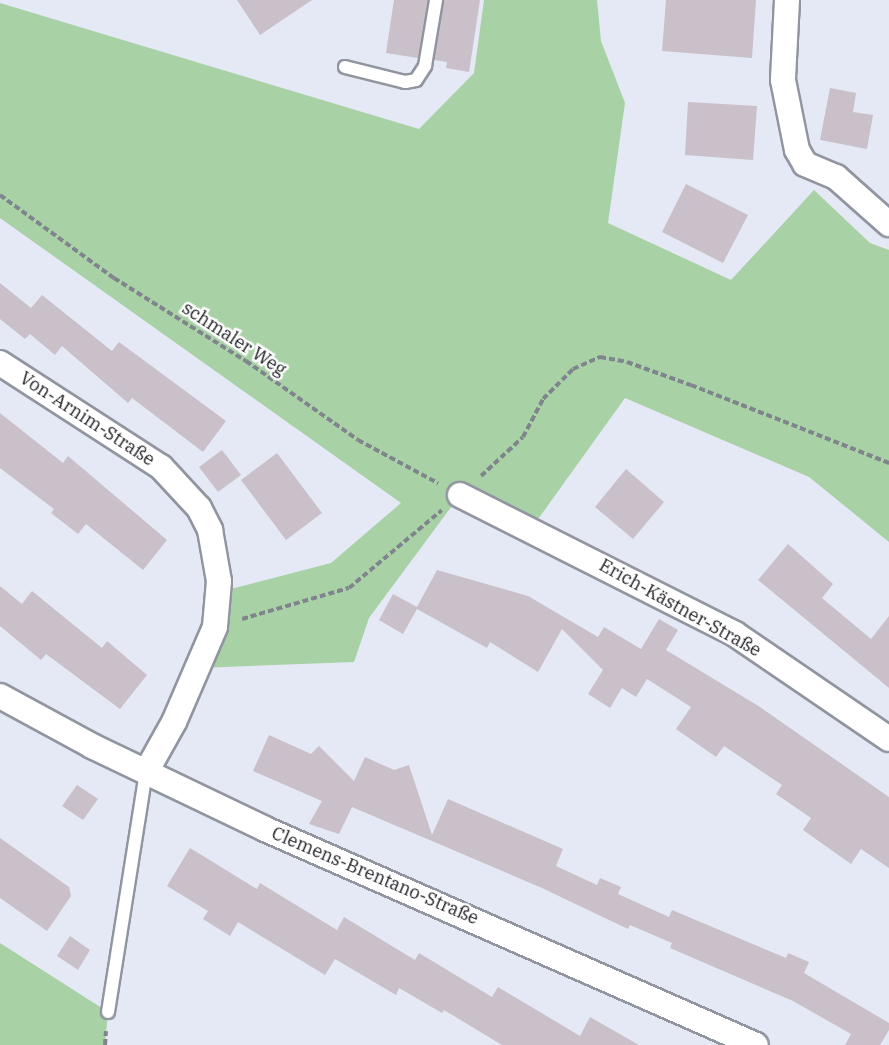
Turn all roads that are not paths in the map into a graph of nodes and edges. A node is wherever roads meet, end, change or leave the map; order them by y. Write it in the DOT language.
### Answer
graph roads {
  1 [pos="436,0"];
  2 [pos="787,0"];
  3 [pos="345,67"];
  4 [pos="889,224"];
  5 [pos="0,363"];
  6 [pos="460,495"];
  7 [pos="0,696"];
  8 [pos="889,739"];
  9 [pos="146,772"];
  10 [pos="108,1012"];
  11 [pos="756,1045"];
  1 -- 3 [label="lane"];
  2 -- 4 [label="street"];
  5 -- 9 [label="street, Von-Arnim-Straße"];
  6 -- 8 [label="street, Erich-Kästner-Straße"];
  7 -- 9 [label="street, Clemens-Brentano-Straße"];
  9 -- 10 [label="lane"];
  9 -- 11 [label="street, Clemens-Brentano-Straße"];
}
